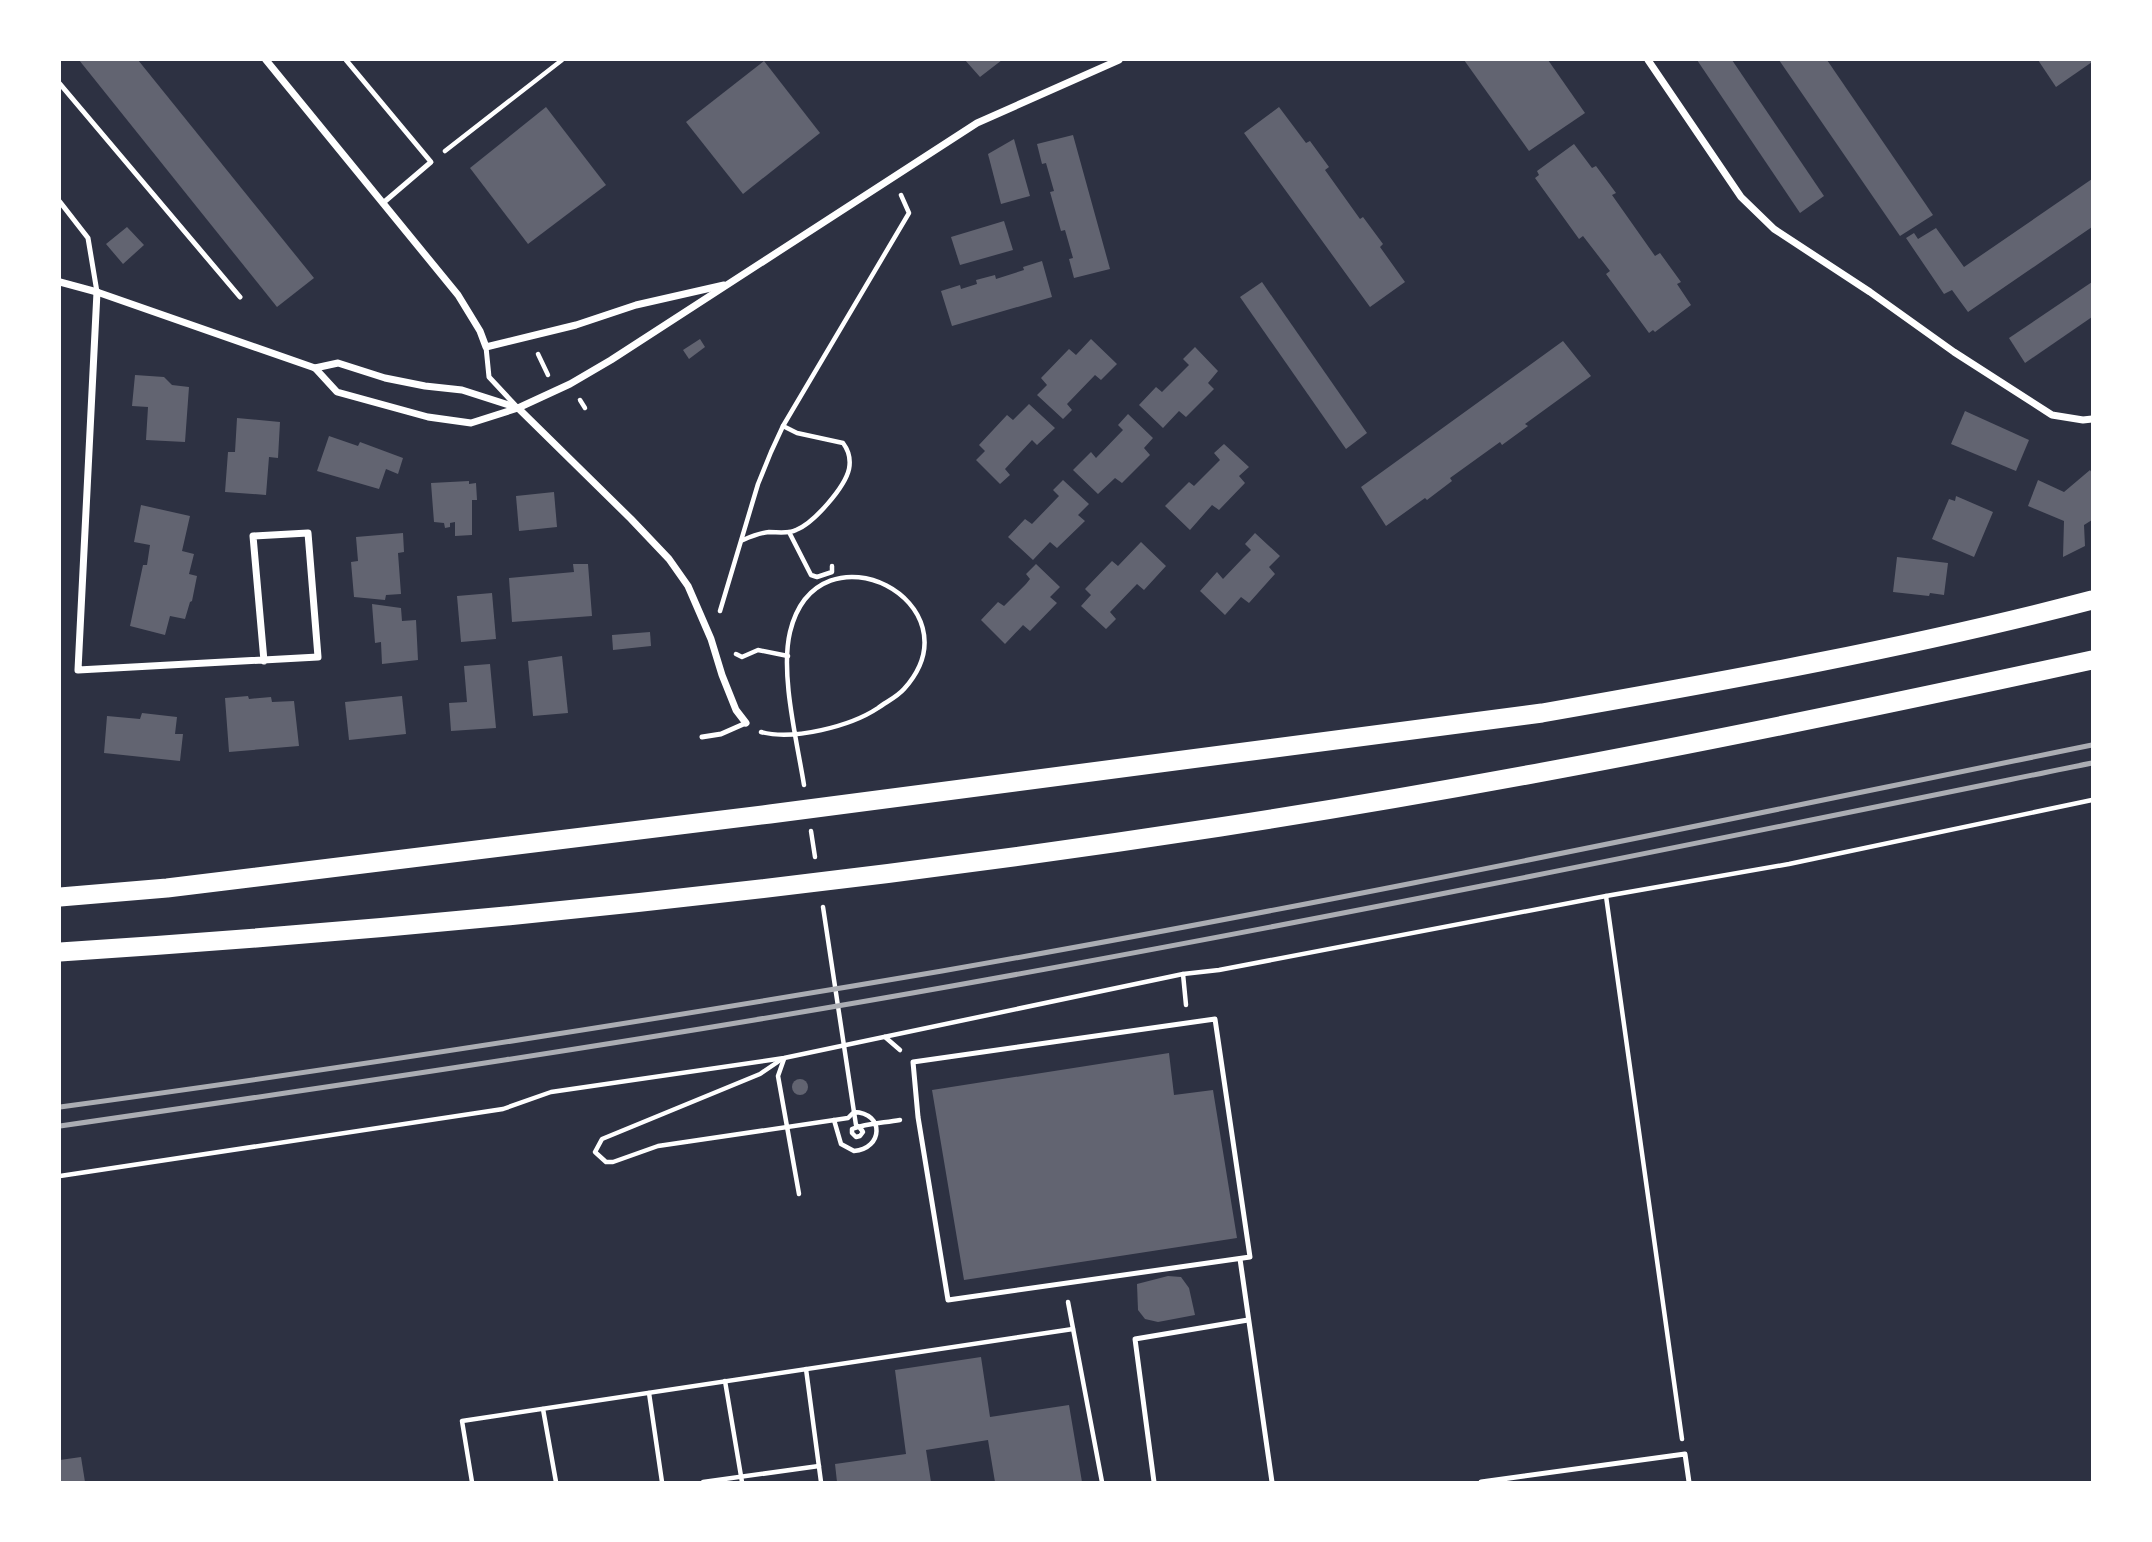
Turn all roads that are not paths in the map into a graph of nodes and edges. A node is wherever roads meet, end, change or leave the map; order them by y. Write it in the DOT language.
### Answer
graph roads {
  1 [pos="266,60"];
  2 [pos="346,60"];
  3 [pos="1119,60"];
  4 [pos="1648,60"];
  5 [pos="60,84"];
  6 [pos="60,202"];
  7 [pos="383,203"];
  8 [pos="60,282"];
  9 [pos="731,283"];
  10 [pos="97,292"];
  11 [pos="240,297"];
  12 [pos="486,347"];
  13 [pos="315,368"];
  14 [pos="518,408"];
  15 [pos="2092,419"];
  16 [pos="2092,600"];
  17 [pos="2092,660"];
  18 [pos="264,661"];
  19 [pos="746,723"];
  20 [pos="702,737"];
  21 [pos="60,897"];
  22 [pos="60,952"];
  23 [pos="1240,1259"];
  24 [pos="1248,1320"];
  25 [pos="1154,1482"];
  26 [pos="1272,1482"];
  27 [pos="1481,1482"];
  28 [pos="1689,1482"];
  1 -- 7 [label="street"];
  2 -- 7 [label="lane"];
  3 -- 9 [label="street"];
  4 -- 15 [label="street"];
  5 -- 11 [label="lane"];
  6 -- 10 [label="lane"];
  7 -- 12 [label="street"];
  8 -- 10 [label="street"];
  9 -- 12 [label="street"];
  9 -- 14 [label="street"];
  10 -- 13 [label="street"];
  10 -- 18 [label="street"];
  12 -- 14 [label="lane"];
  13 -- 14 [label="street"];
  13 -- 14 [label="street"];
  14 -- 19 [label="street"];
  16 -- 21 [label="highway"];
  17 -- 22 [label="highway"];
  18 -- 18 [label="street"];
  19 -- 20 [label="lane"];
  23 -- 23 [label="lane"];
  23 -- 24 [label="lane"];
  24 -- 25 [label="lane"];
  24 -- 26 [label="lane"];
  27 -- 28 [label="lane"];
}
